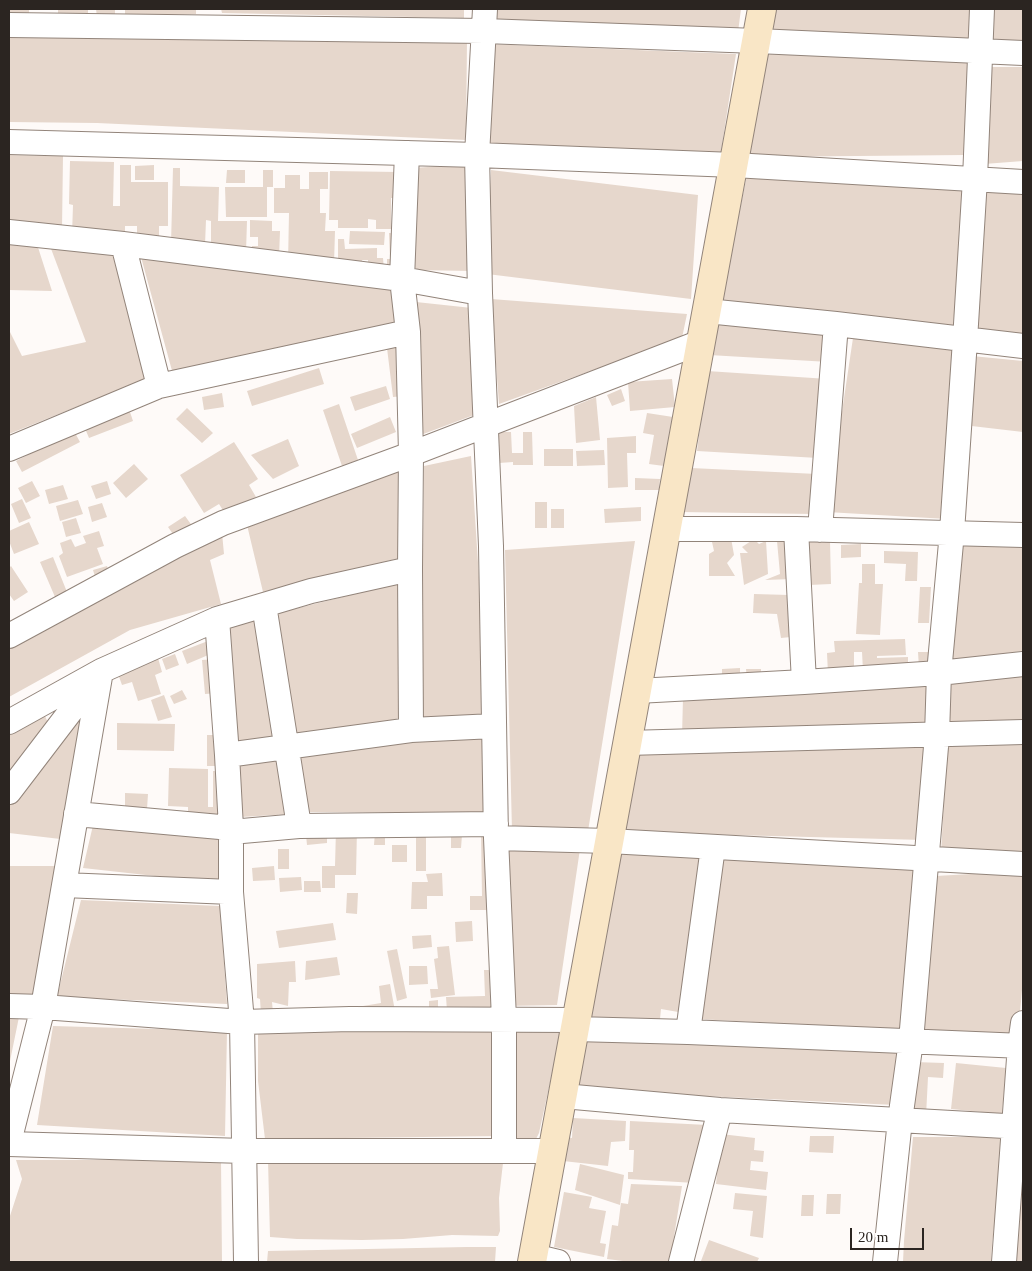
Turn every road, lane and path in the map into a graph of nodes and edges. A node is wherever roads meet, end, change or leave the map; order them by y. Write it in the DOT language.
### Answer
graph roads {
  1 [pos="762,9"];
  2 [pos="982,9"];
  3 [pos="484,20"];
  4 [pos="9,25"];
  5 [pos="756,41"];
  6 [pos="980,51"];
  7 [pos="1023,53"];
  8 [pos="9,142"];
  9 [pos="407,153"];
  10 [pos="477,155"];
  11 [pos="734,165"];
  12 [pos="974,179"];
  13 [pos="1023,182"];
  14 [pos="9,232"];
  15 [pos="124,244"];
  16 [pos="402,279"];
  17 [pos="480,293"];
  18 [pos="707,311"];
  19 [pos="836,324"];
  20 [pos="408,332"];
  21 [pos="965,340"];
  22 [pos="701,342"];
  23 [pos="1023,346"];
  24 [pos="159,386"];
  25 [pos="485,426"];
  26 [pos="9,449"];
  27 [pos="411,454"];
  28 [pos="667,529"];
  29 [pos="796,529"];
  30 [pos="820,530"];
  31 [pos="952,532"];
  32 [pos="1023,534"];
  33 [pos="410,569"];
  34 [pos="264,605"];
  35 [pos="217,619"];
  36 [pos="9,636"];
  37 [pos="1023,664"];
  38 [pos="101,671"];
  39 [pos="939,673"];
  40 [pos="804,682"];
  41 [pos="637,691"];
  42 [pos="9,722"];
  43 [pos="494,726"];
  44 [pos="411,730"];
  45 [pos="1023,732"];
  46 [pos="938,735"];
  47 [pos="627,743"];
  48 [pos="286,747"];
  49 [pos="227,755"];
  50 [pos="9,792"];
  51 [pos="76,814"];
  52 [pos="299,826"];
  53 [pos="231,830"];
  54 [pos="496,831"];
  55 [pos="609,841"];
  56 [pos="712,847"];
  57 [pos="928,859"];
  58 [pos="1023,864"];
  59 [pos="64,885"];
  60 [pos="231,892"];
  61 [pos="9,1006"];
  62 [pos="43,1007"];
  63 [pos="504,1019"];
  64 [pos="242,1022"];
  65 [pos="576,1024"];
  66 [pos="688,1032"];
  67 [pos="1022,1038"];
  68 [pos="911,1041"];
  69 [pos="563,1096"];
  70 [pos="720,1110"];
  71 [pos="900,1120"];
  72 [pos="1019,1127"];
  73 [pos="9,1143"];
  74 [pos="244,1151"];
  75 [pos="504,1151"];
  76 [pos="552,1151"];
  77 [pos="541,1260"];
  78 [pos="246,1262"];
  79 [pos="682,1262"];
  80 [pos="885,1262"];
  81 [pos="1004,1262"];
  1 -- 5 [label="street"];
  2 -- 6 [label="street"];
  3 -- 4 [label="street"];
  3 -- 5 [label="street"];
  3 -- 10 [label="street"];
  5 -- 6 [label="street"];
  5 -- 11 [label="street"];
  6 -- 7 [label="street"];
  6 -- 12 [label="street"];
  8 -- 9 [label="street"];
  9 -- 10 [label="street"];
  9 -- 16 [label="street"];
  10 -- 11 [label="street"];
  10 -- 17 [label="street"];
  11 -- 12 [label="street"];
  11 -- 18 [label="street"];
  12 -- 13 [label="street"];
  12 -- 21 [label="street"];
  14 -- 15 [label="street"];
  15 -- 16 [label="street"];
  15 -- 24 [label="street"];
  16 -- 17 [label="street"];
  16 -- 20 [label="street"];
  17 -- 25 [label="street"];
  18 -- 19 [label="street"];
  18 -- 22 [label="street"];
  19 -- 21 [label="street"];
  19 -- 30 [label="street"];
  20 -- 24 [label="street"];
  20 -- 27 [label="street"];
  21 -- 23 [label="street"];
  21 -- 31 [label="street"];
  22 -- 25 [label="street"];
  22 -- 28 [label="street"];
  24 -- 26 [label="street"];
  25 -- 27 [label="street"];
  25 -- 43 [label="street"];
  27 -- 33 [label="street"];
  27 -- 36 [label="street"];
  28 -- 29 [label="street"];
  28 -- 41 [label="street"];
  29 -- 30 [label="street"];
  29 -- 40 [label="street"];
  30 -- 31 [label="street"];
  31 -- 32 [label="street"];
  31 -- 39 [label="street"];
  33 -- 34 [label="street"];
  33 -- 44 [label="street"];
  34 -- 35 [label="street"];
  34 -- 48 [label="street"];
  35 -- 38 [label="street"];
  35 -- 49 [label="street"];
  37 -- 39 [label="street"];
  38 -- 42 [label="street"];
  38 -- 50 [label="street"];
  38 -- 51 [label="street"];
  39 -- 40 [label="street"];
  39 -- 46 [label="street"];
  40 -- 41 [label="street"];
  41 -- 47 [label="street"];
  43 -- 44 [label="street"];
  43 -- 54 [label="street"];
  44 -- 48 [label="street"];
  45 -- 46 [label="street"];
  46 -- 47 [label="street"];
  46 -- 57 [label="street"];
  47 -- 55 [label="street"];
  48 -- 49 [label="street"];
  48 -- 52 [label="street"];
  49 -- 53 [label="street"];
  51 -- 53 [label="street"];
  51 -- 59 [label="street"];
  52 -- 53 [label="street"];
  52 -- 54 [label="street"];
  53 -- 60 [label="street"];
  54 -- 55 [label="street"];
  54 -- 63 [label="street"];
  55 -- 56 [label="street"];
  55 -- 65 [label="street"];
  56 -- 57 [label="street"];
  56 -- 66 [label="street"];
  57 -- 58 [label="street"];
  57 -- 68 [label="street"];
  59 -- 60 [label="street"];
  59 -- 62 [label="street"];
  60 -- 64 [label="street"];
  61 -- 62 [label="street"];
  62 -- 64 [label="street"];
  62 -- 73 [label="street"];
  63 -- 64 [label="street"];
  63 -- 65 [label="street"];
  63 -- 75 [label="street"];
  64 -- 74 [label="street"];
  65 -- 66 [label="street"];
  65 -- 69 [label="street"];
  66 -- 68 [label="street"];
  67 -- 68 [label="street"];
  67 -- 72 [label="street"];
  68 -- 71 [label="street"];
  69 -- 70 [label="street"];
  69 -- 76 [label="street"];
  70 -- 71 [label="street"];
  70 -- 79 [label="street"];
  71 -- 72 [label="street"];
  71 -- 80 [label="street"];
  72 -- 81 [label="street"];
  73 -- 74 [label="street"];
  74 -- 75 [label="street"];
  74 -- 78 [label="street"];
  75 -- 76 [label="street"];
  76 -- 77 [label="street"];
}
